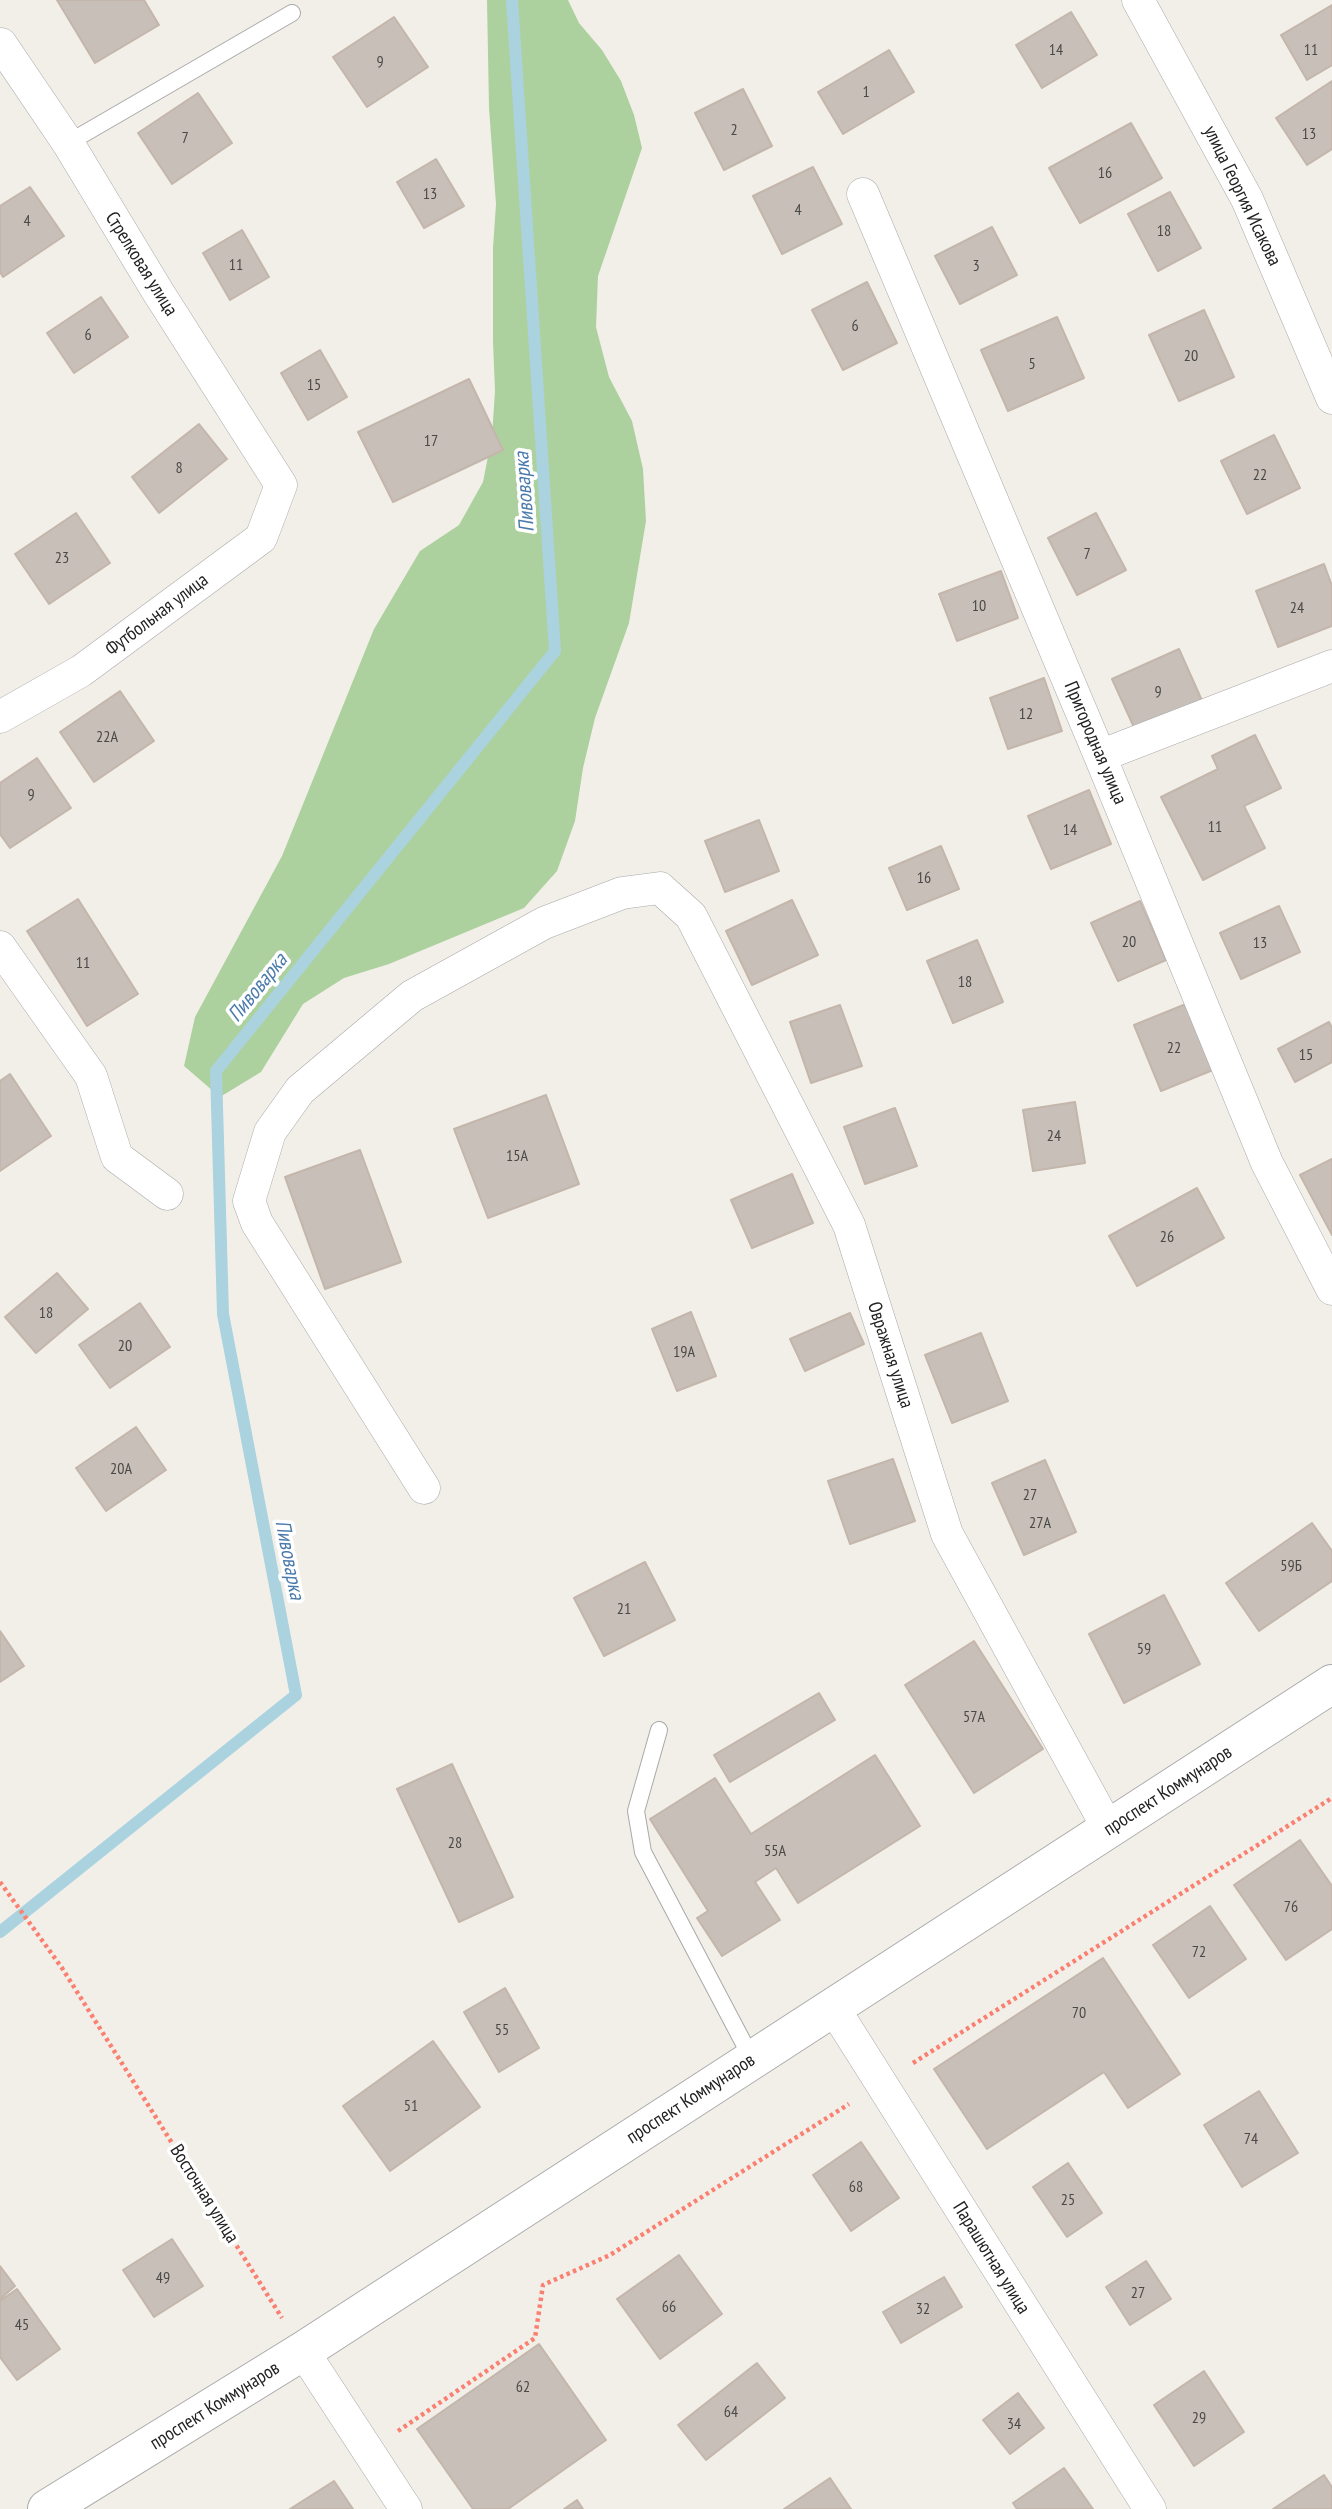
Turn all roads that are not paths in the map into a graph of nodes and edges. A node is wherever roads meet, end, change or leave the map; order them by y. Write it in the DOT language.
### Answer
graph roads {
  1 [pos="1138,0"];
  2 [pos="292,13"];
  3 [pos="2,44"];
  4 [pos="68,144"];
  5 [pos="863,194"];
  6 [pos="1332,398"];
  7 [pos="281,485"];
  8 [pos="1332,666"];
  9 [pos="0,716"];
  10 [pos="1100,756"];
  11 [pos="0,947"];
  12 [pos="167,1194"];
  13 [pos="1332,1289"];
  14 [pos="424,1488"];
  15 [pos="1332,1684"];
  16 [pos="659,1730"];
  17 [pos="1109,1830"];
  18 [pos="833,2007"];
  19 [pos="752,2059"];
  20 [pos="303,2351"];
  21 [pos="47,2509"];
  22 [pos="406,2509"];
  23 [pos="1150,2509"];
  1 -- 6 [label="street, улица Георгия Исакова"];
  2 -- 4 [label="lane"];
  3 -- 4 [label="street, Стрелковая улица"];
  4 -- 7 [label="street, Стрелковая улица"];
  5 -- 10 [label="street, Пригородная улица"];
  7 -- 9 [label="street, Футбольная улица"];
  8 -- 10 [label="street"];
  10 -- 13 [label="street, Пригородная улица"];
  11 -- 12 [label="street"];
  14 -- 17 [label="street, Овражная улица"];
  15 -- 17 [label="street, проспект Коммунаров"];
  16 -- 19 [label="lane"];
  17 -- 18 [label="street, проспект Коммунаров"];
  18 -- 19 [label="street, проспект Коммунаров"];
  18 -- 23 [label="street, Парашютная улица"];
  19 -- 20 [label="street, проспект Коммунаров"];
  20 -- 21 [label="street, проспект Коммунаров"];
  20 -- 22 [label="street"];
}
